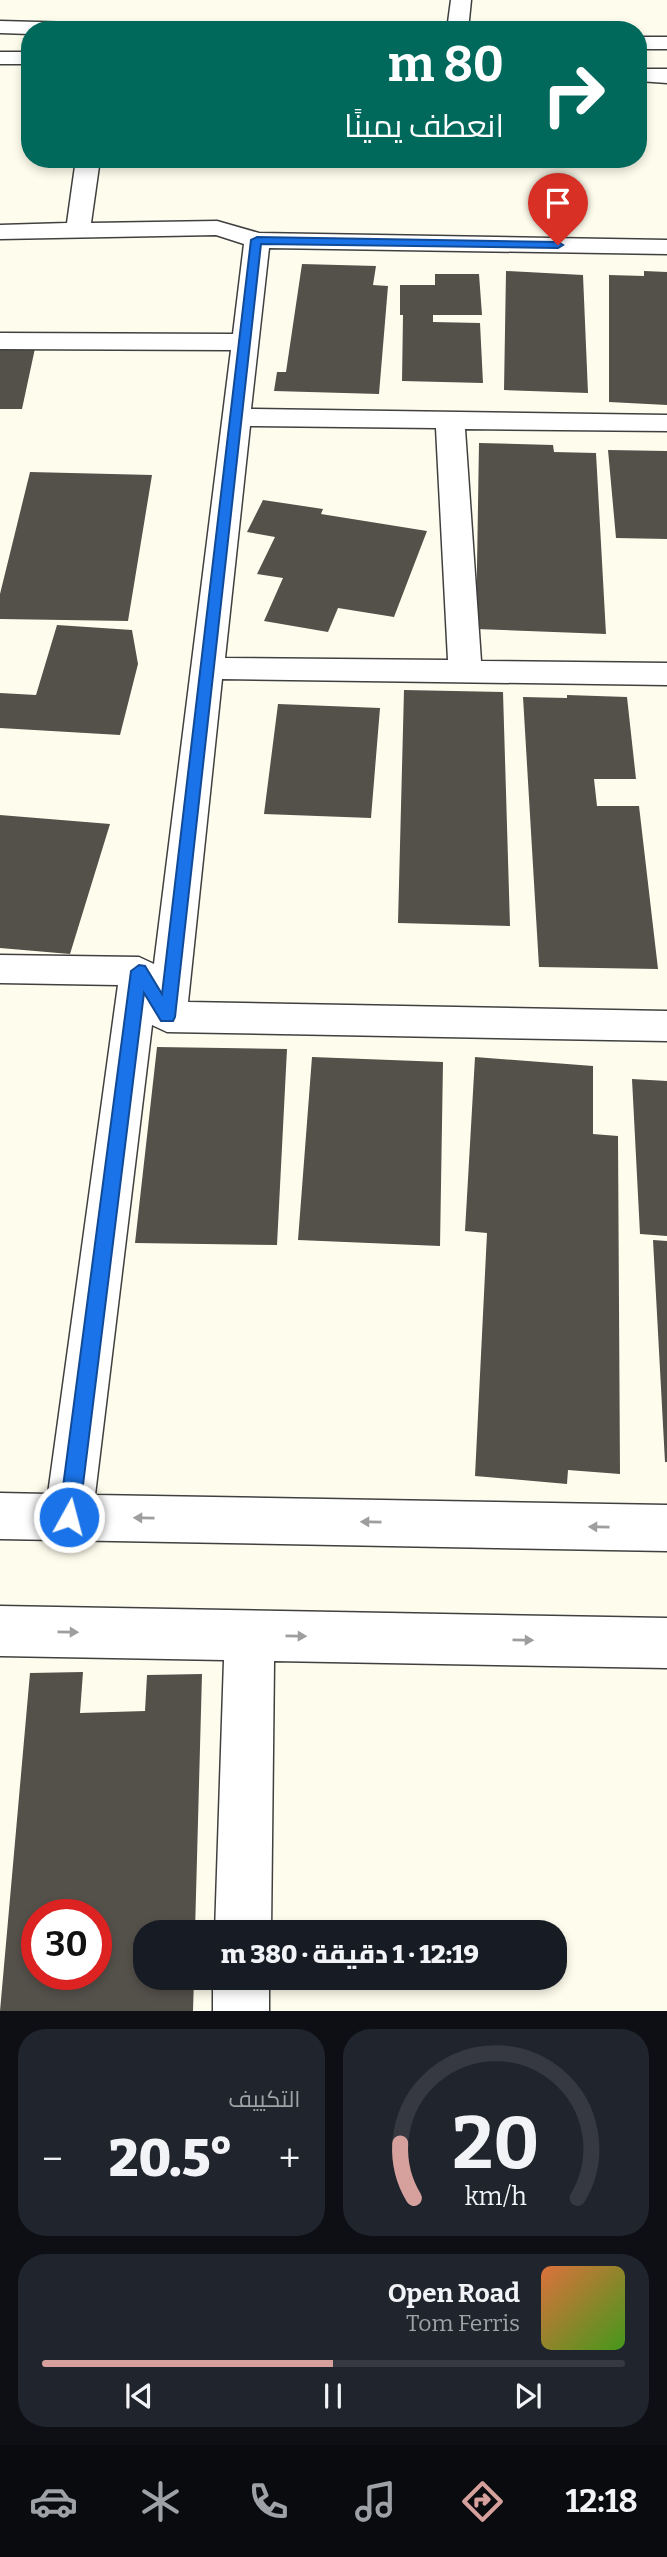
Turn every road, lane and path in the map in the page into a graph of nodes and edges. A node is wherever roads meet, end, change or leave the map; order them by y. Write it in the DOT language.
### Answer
graph roads {
  1 [pos="461,0"];
  2 [pos="458,21"];
  3 [pos="0,27"];
  4 [pos="21,28"];
  5 [pos="647,43"];
  6 [pos="667,43"];
  7 [pos="0,58"];
  8 [pos="21,58"];
  9 [pos="647,75"];
  10 [pos="667,76"];
  11 [pos="87,168"];
  12 [pos="78,230"];
  13 [pos="0,232"];
  14 [pos="257,240"];
  15 [pos="667,247"];
  16 [pos="0,341"];
  17 [pos="245,342"];
  18 [pos="236,416"];
  19 [pos="450,420"];
  20 [pos="667,423"];
  21 [pos="207,668"];
  22 [pos="465,671"];
  23 [pos="667,674"];
  24 [pos="0,969"];
  25 [pos="139,971"];
  26 [pos="167,1017"];
  27 [pos="667,1026"];
  28 [pos="0,1516"];
  29 [pos="69,1517"];
  30 [pos="667,1528"];
  31 [pos="0,1631"];
  32 [pos="250,1635"];
  33 [pos="667,1643"];
  34 [pos="243,1920"];
  35 [pos="242,1990"];
  36 [pos="241,2011"];
  1 -- 2 [label="street"];
  3 -- 4 [label="street"];
  5 -- 6 [label="street"];
  7 -- 8 [label="street"];
  9 -- 10 [label="street"];
  11 -- 12 [label="street"];
  12 -- 13 [label="street"];
  12 -- 14 [label="street"];
  14 -- 15 [label="street"];
  14 -- 17 [label="street"];
  16 -- 17 [label="street"];
  17 -- 18 [label="street"];
  18 -- 19 [label="street"];
  18 -- 21 [label="street"];
  19 -- 20 [label="street"];
  19 -- 22 [label="street"];
  21 -- 22 [label="street"];
  21 -- 26 [label="street"];
  22 -- 23 [label="street"];
  24 -- 25 [label="street"];
  25 -- 26 [label="street"];
  25 -- 29 [label="street"];
  26 -- 27 [label="street"];
  28 -- 29 [label="street"];
  30 -- 29 [label="street, one-way"];
  31 -- 32 [label="street, one-way"];
  32 -- 33 [label="street, one-way"];
  32 -- 34 [label="street"];
  35 -- 36 [label="street"];
}
